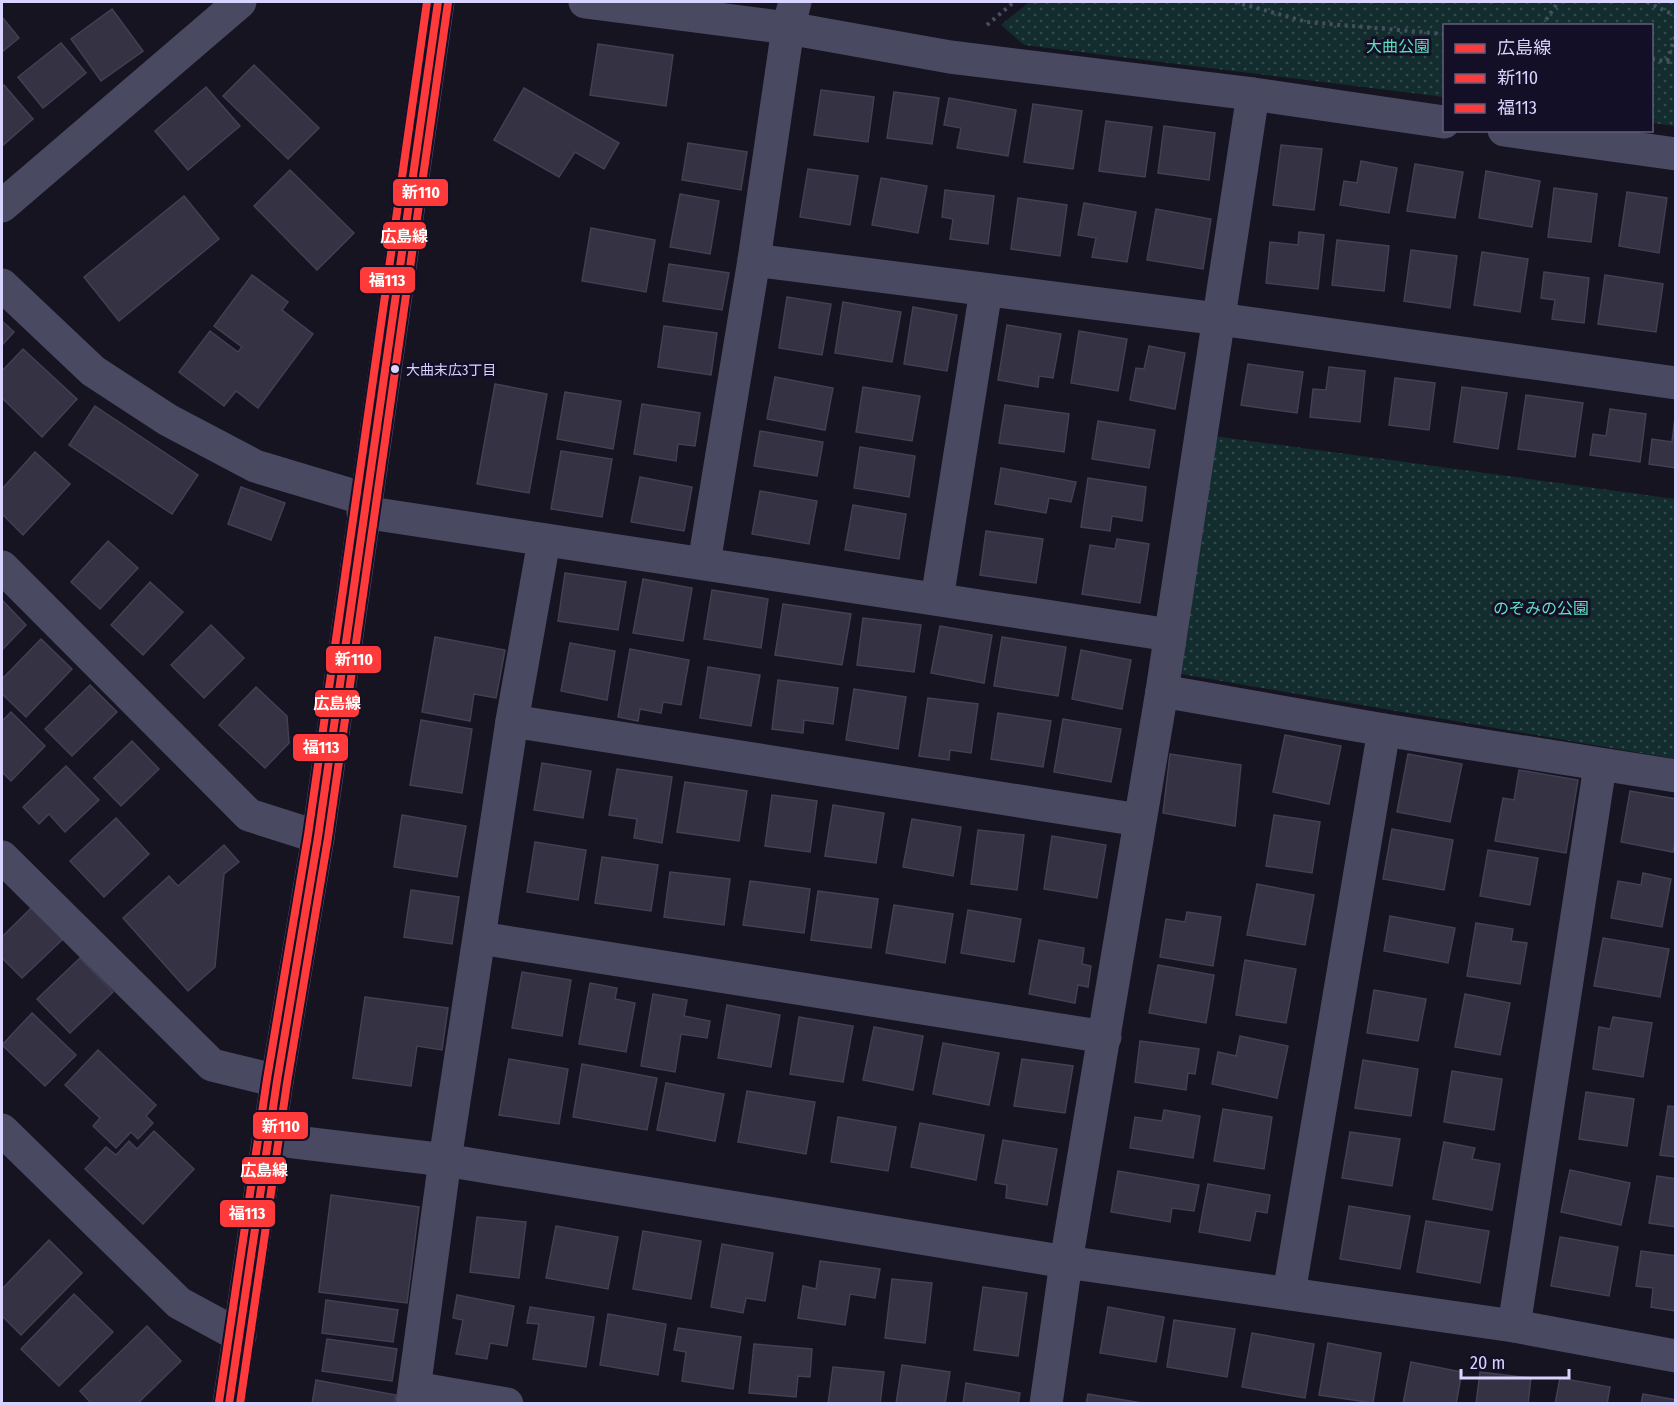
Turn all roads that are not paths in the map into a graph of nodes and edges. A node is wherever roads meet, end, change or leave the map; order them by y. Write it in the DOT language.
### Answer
graph roads {
  1 [pos="240,2"];
  2 [pos="438,2"];
  3 [pos="585,2"];
  4 [pos="792,15"];
  5 [pos="1253,94"];
  6 [pos="1443,122"];
  7 [pos="1518,132"];
  8 [pos="1676,154"];
  9 [pos="2,206"];
  10 [pos="754,260"];
  11 [pos="2,285"];
  12 [pos="986,290"];
  13 [pos="1219,319"];
  14 [pos="1676,383"];
  15 [pos="364,506"];
  16 [pos="544,541"];
  17 [pos="704,563"];
  18 [pos="2,567"];
  19 [pos="937,599"];
  20 [pos="1170,635"];
  21 [pos="1162,691"];
  22 [pos="512,721"];
  23 [pos="1384,730"];
  24 [pos="1600,766"];
  25 [pos="1676,776"];
  26 [pos="1139,820"];
  27 [pos="318,837"];
  28 [pos="2,857"];
  29 [pos="480,938"];
  30 [pos="1105,1037"];
  31 [pos="277,1081"];
  32 [pos="2,1130"];
  33 [pos="270,1140"];
  34 [pos="445,1160"];
  35 [pos="1066,1262"];
  36 [pos="1289,1293"];
  37 [pos="1514,1326"];
  38 [pos="240,1336"];
  39 [pos="1676,1356"];
  40 [pos="414,1396"];
  41 [pos="229,1404"];
  42 [pos="507,1404"];
  43 [pos="1046,1404"];
  1 -- 9 [label="street"];
  2 -- 15 [label="main road"];
  3 -- 4 [label="street"];
  4 -- 5 [label="street"];
  4 -- 10 [label="street"];
  5 -- 6 [label="street"];
  5 -- 13 [label="street"];
  7 -- 8 [label="street"];
  10 -- 12 [label="street"];
  10 -- 17 [label="street"];
  11 -- 15 [label="street"];
  12 -- 13 [label="street"];
  12 -- 19 [label="street"];
  13 -- 14 [label="street"];
  13 -- 20 [label="street"];
  15 -- 16 [label="street"];
  15 -- 27 [label="main road"];
  16 -- 17 [label="street"];
  16 -- 22 [label="street"];
  17 -- 19 [label="street"];
  18 -- 27 [label="street"];
  19 -- 20 [label="street"];
  20 -- 21 [label="street"];
  21 -- 23 [label="street"];
  21 -- 26 [label="street"];
  22 -- 26 [label="street"];
  22 -- 29 [label="street"];
  23 -- 24 [label="street"];
  23 -- 36 [label="street"];
  24 -- 25 [label="street"];
  24 -- 37 [label="street"];
  26 -- 30 [label="street"];
  27 -- 31 [label="main road"];
  28 -- 31 [label="street"];
  29 -- 30 [label="street"];
  29 -- 34 [label="street"];
  30 -- 35 [label="street"];
  31 -- 33 [label="main road"];
  32 -- 38 [label="street"];
  33 -- 34 [label="street"];
  33 -- 38 [label="main road"];
  34 -- 35 [label="street"];
  34 -- 40 [label="street"];
  35 -- 36 [label="street"];
  35 -- 43 [label="street"];
  36 -- 37 [label="street"];
  37 -- 39 [label="street"];
  38 -- 41 [label="main road"];
  40 -- 42 [label="street"];
}
